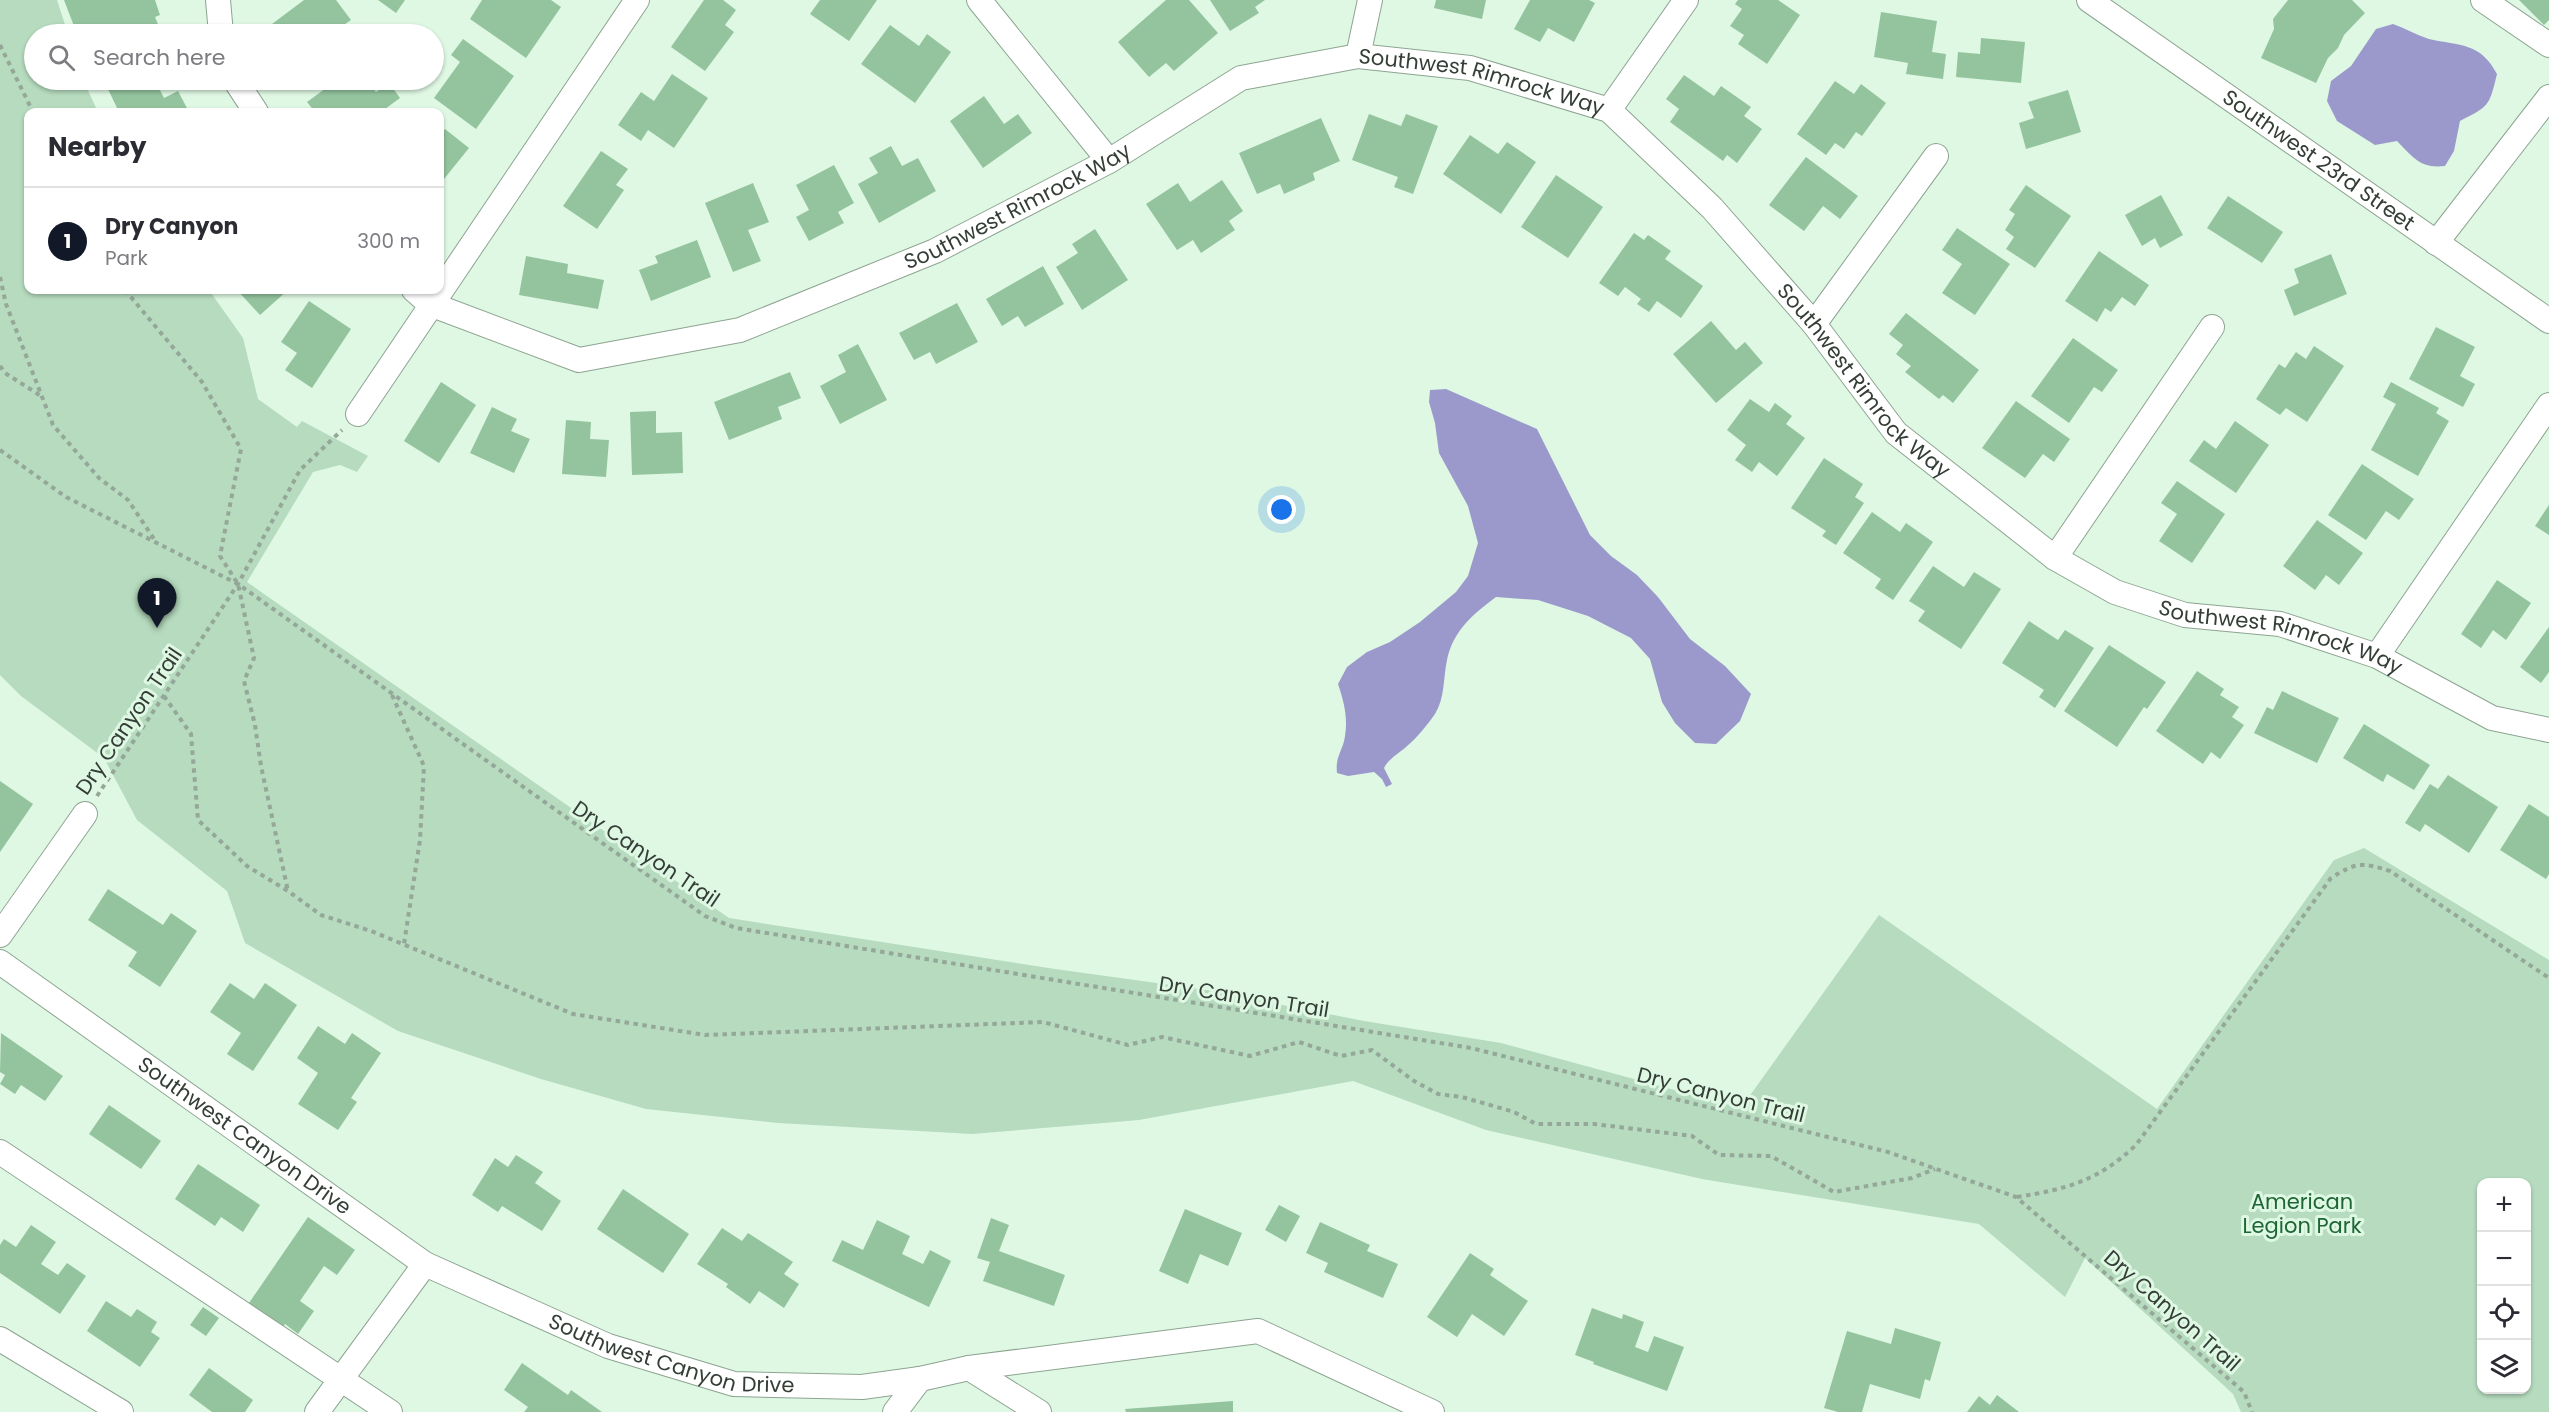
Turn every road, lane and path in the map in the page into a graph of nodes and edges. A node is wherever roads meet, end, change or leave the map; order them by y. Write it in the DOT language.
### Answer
graph roads {
  1 [pos="218,0"];
  2 [pos="637,0"];
  3 [pos="979,0"];
  4 [pos="1370,0"];
  5 [pos="1686,0"];
  6 [pos="2089,0"];
  7 [pos="2483,0"];
  8 [pos="219,24"];
  9 [pos="0,45"];
  10 [pos="2549,45"];
  11 [pos="1358,56"];
  12 [pos="242,90"];
  13 [pos="2547,104"];
  14 [pos="31,108"];
  15 [pos="253,108"];
  16 [pos="1609,110"];
  17 [pos="1936,156"];
  18 [pos="1109,161"];
  19 [pos="2436,243"];
  20 [pos="444,267"];
  21 [pos="0,277"];
  22 [pos="127,294"];
  23 [pos="422,297"];
  24 [pos="2549,321"];
  25 [pos="1814,324"];
  26 [pos="2212,327"];
  27 [pos="0,366"];
  28 [pos="42,396"];
  29 [pos="2549,405"];
  30 [pos="358,414"];
  31 [pos="0,450"];
  32 [pos="157,543"];
  33 [pos="2055,558"];
  34 [pos="238,584"];
  35 [pos="2377,656"];
  36 [pos="391,693"];
  37 [pos="164,696"];
  38 [pos="2549,730"];
  39 [pos="85,814"];
  40 [pos="288,891"];
  41 [pos="0,935"];
  42 [pos="404,944"];
  43 [pos="0,962"];
  44 [pos="2549,978"];
  45 [pos="0,1152"];
  46 [pos="1935,1168"];
  47 [pos="2016,1197"];
  48 [pos="425,1264"];
  49 [pos="0,1339"];
  50 [pos="969,1368"];
  51 [pos="920,1379"];
  52 [pos="340,1380"];
  53 [pos="121,1412"];
  54 [pos="317,1412"];
  55 [pos="390,1412"];
  56 [pos="896,1412"];
  57 [pos="1039,1412"];
  58 [pos="1432,1412"];
  59 [pos="2252,1412"];
  1 -- 8 [label="street"];
  2 -- 20 [label="street"];
  3 -- 18 [label="street"];
  4 -- 11 [label="street"];
  5 -- 16 [label="street"];
  6 -- 19 [label="street, Southwest 23rd Street"];
  7 -- 10 [label="street"];
  9 -- 14 [label="path"];
  11 -- 16 [label="street, Southwest Rimrock Way"];
  11 -- 18 [label="street, Southwest Rimrock Way"];
  12 -- 15 [label="street"];
  13 -- 19 [label="street"];
  16 -- 25 [label="street, Southwest Rimrock Way"];
  17 -- 25 [label="street"];
  18 -- 23 [label="street, Southwest Rimrock Way"];
  19 -- 24 [label="street, Southwest 23rd Street"];
  21 -- 28 [label="path"];
  22 -- 34 [label="path"];
  23 -- 30 [label="street"];
  25 -- 33 [label="street, Southwest Rimrock Way"];
  26 -- 33 [label="street"];
  27 -- 28 [label="path"];
  28 -- 32 [label="path"];
  29 -- 35 [label="street"];
  30 -- 34 [label="path, Dry Canyon Trail"];
  31 -- 32 [label="path, Dry Canyon Trail"];
  32 -- 34 [label="path, Dry Canyon Trail"];
  33 -- 35 [label="street, Southwest Rimrock Way"];
  34 -- 36 [label="path, Dry Canyon Trail"];
  34 -- 37 [label="path, Dry Canyon Trail"];
  34 -- 40 [label="path"];
  35 -- 38 [label="street, Southwest Rimrock Way"];
  36 -- 42 [label="path"];
  36 -- 46 [label="path, Dry Canyon Trail"];
  37 -- 39 [label="path, Dry Canyon Trail"];
  37 -- 40 [label="path"];
  39 -- 41 [label="street"];
  40 -- 42 [label="path"];
  42 -- 46 [label="path"];
  43 -- 48 [label="street, Southwest Canyon Drive"];
  44 -- 47 [label="path"];
  45 -- 52 [label="street"];
  46 -- 47 [label="path, Dry Canyon Trail"];
  47 -- 59 [label="path, Dry Canyon Trail"];
  48 -- 51 [label="street, Southwest Canyon Drive"];
  48 -- 52 [label="street"];
  49 -- 53 [label="street"];
  50 -- 51 [label="street, Southwest Canyon Drive"];
  50 -- 57 [label="street"];
  50 -- 58 [label="street, Southwest Canyon Drive"];
  51 -- 56 [label="street"];
  52 -- 54 [label="street"];
  52 -- 55 [label="street"];
}
